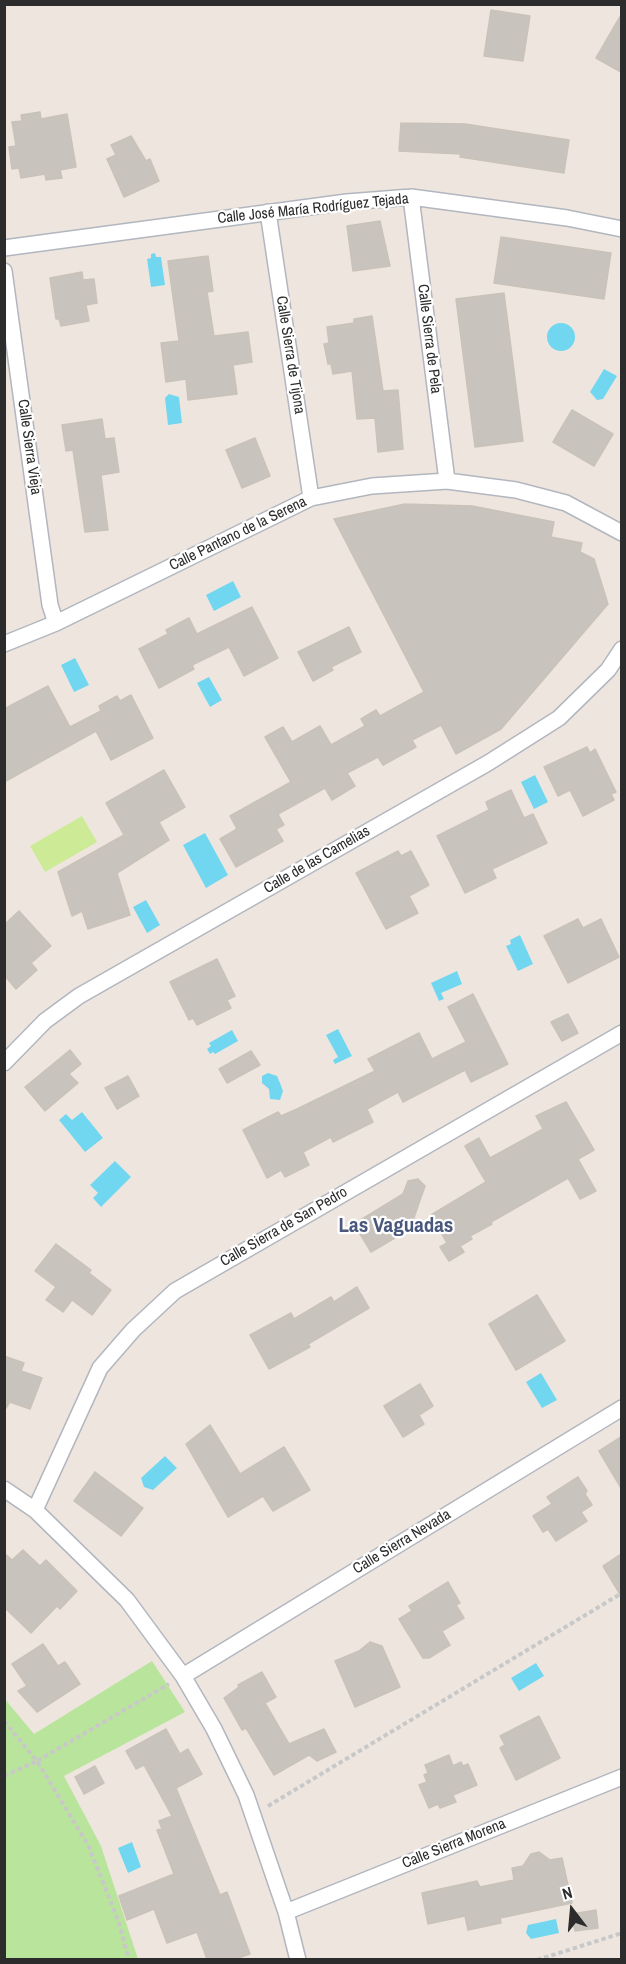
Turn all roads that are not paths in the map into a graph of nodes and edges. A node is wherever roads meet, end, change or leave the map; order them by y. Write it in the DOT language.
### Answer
graph roads {
  1 [pos="411,197"];
  2 [pos="268,212"];
  3 [pos="621,229"];
  4 [pos="4,248"];
  5 [pos="4,270"];
  6 [pos="447,481"];
  7 [pos="311,498"];
  8 [pos="621,533"];
  9 [pos="56,623"];
  10 [pos="4,644"];
  11 [pos="621,649"];
  12 [pos="621,1033"];
  13 [pos="4,1063"];
  14 [pos="621,1408"];
  15 [pos="4,1489"];
  16 [pos="35,1510"];
  17 [pos="183,1676"];
  18 [pos="621,1777"];
  19 [pos="286,1912"];
  20 [pos="298,1959"];
  1 -- 2 [label="street, Calle José María Rodríguez Tejada"];
  1 -- 3 [label="street, Calle José María Rodríguez Tejada"];
  1 -- 6 [label="street, Calle Sierra de Pela"];
  2 -- 4 [label="street, Calle José María Rodríguez Tejada"];
  2 -- 7 [label="street, Calle Sierra de Tijona"];
  5 -- 9 [label="street, Calle Sierra Vieja"];
  6 -- 7 [label="street, Calle Pantano de la Serena"];
  6 -- 8 [label="street, Calle Pantano de la Serena"];
  7 -- 9 [label="street, Calle Pantano de la Serena"];
  9 -- 10 [label="street, Calle Pantano de la Serena"];
  11 -- 13 [label="street, Calle de las Camelias"];
  12 -- 16 [label="street, Calle Sierra de San Pedro"];
  14 -- 17 [label="street, Calle Sierra Nevada"];
  15 -- 16 [label="street"];
  16 -- 17 [label="street"];
  17 -- 19 [label="street"];
  18 -- 19 [label="street, Calle Sierra Morena"];
  19 -- 20 [label="street"];
}
